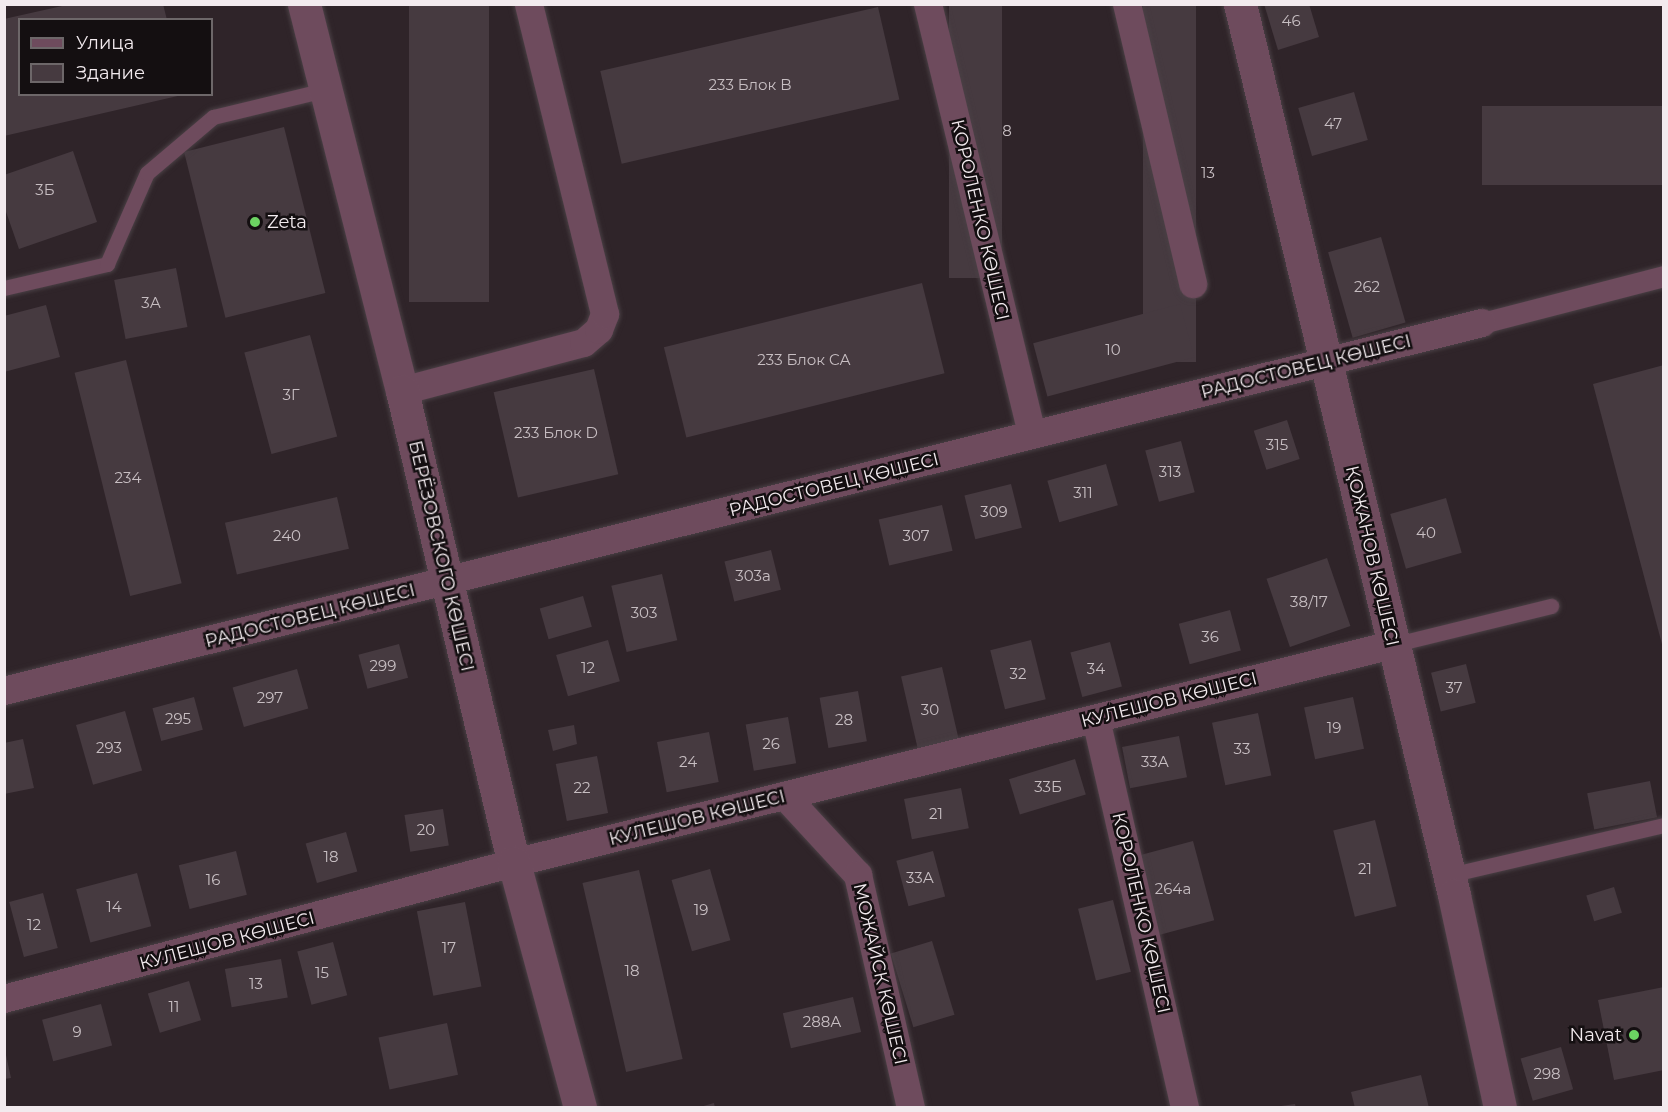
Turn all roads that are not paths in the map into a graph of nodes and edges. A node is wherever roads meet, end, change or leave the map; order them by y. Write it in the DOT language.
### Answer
graph roads {
  1 [pos="304,4"];
  2 [pos="529,4"];
  3 [pos="928,4"];
  4 [pos="1127,4"];
  5 [pos="1240,4"];
  6 [pos="325,90"];
  7 [pos="1664,276"];
  8 [pos="1193,284"];
  9 [pos="4,288"];
  10 [pos="1482,323"];
  11 [pos="1327,361"];
  12 [pos="402,391"];
  13 [pos="1032,435"];
  14 [pos="447,582"];
  15 [pos="1551,606"];
  16 [pos="1392,645"];
  17 [pos="4,692"];
  18 [pos="1096,719"];
  19 [pos="785,796"];
  20 [pos="1664,825"];
  21 [pos="514,863"];
  22 [pos="1449,875"];
  23 [pos="4,999"];
  24 [pos="580,1107"];
  25 [pos="911,1107"];
  26 [pos="1185,1107"];
  27 [pos="1500,1107"];
  1 -- 6 [label="street, БЕРЁЗОВСКОГО КӨШЕСІ"];
  2 -- 12 [label="street"];
  3 -- 13 [label="street, КОРОЛЕНКО КӨШЕСІ"];
  4 -- 8 [label="street"];
  5 -- 11 [label="street, ҚОЖАНОВ КӨШЕСІ"];
  6 -- 9 [label="lane"];
  6 -- 12 [label="street, БЕРЁЗОВСКОГО КӨШЕСІ"];
  7 -- 10 [label="street, РАДОСТОВЕЦ КӨШЕСІ"];
  10 -- 11 [label="street, РАДОСТОВЕЦ КӨШЕСІ"];
  11 -- 13 [label="street, РАДОСТОВЕЦ КӨШЕСІ"];
  11 -- 16 [label="street, ҚОЖАНОВ КӨШЕСІ"];
  12 -- 14 [label="street, БЕРЁЗОВСКОГО КӨШЕСІ"];
  13 -- 14 [label="street, РАДОСТОВЕЦ КӨШЕСІ"];
  14 -- 17 [label="street, РАДОСТОВЕЦ КӨШЕСІ"];
  14 -- 21 [label="street, БЕРЁЗОВСКОГО КӨШЕСІ"];
  15 -- 16 [label="lane"];
  16 -- 18 [label="street, КУЛЕШОВ КӨШЕСІ"];
  16 -- 22 [label="street, ҚОЖАНОВ КӨШЕСІ"];
  18 -- 19 [label="street, КУЛЕШОВ КӨШЕСІ"];
  18 -- 26 [label="street, КОРОЛЕНКО КӨШЕСІ"];
  19 -- 21 [label="street, КУЛЕШОВ КӨШЕСІ"];
  19 -- 25 [label="street, МОЖАЙСК КӨШЕСІ"];
  20 -- 22 [label="lane"];
  21 -- 23 [label="street, КУЛЕШОВ КӨШЕСІ"];
  21 -- 24 [label="street, БЕРЁЗОВСКОГО КӨШЕСІ"];
  22 -- 27 [label="street, ҚОЖАНОВ КӨШЕСІ"];
}
